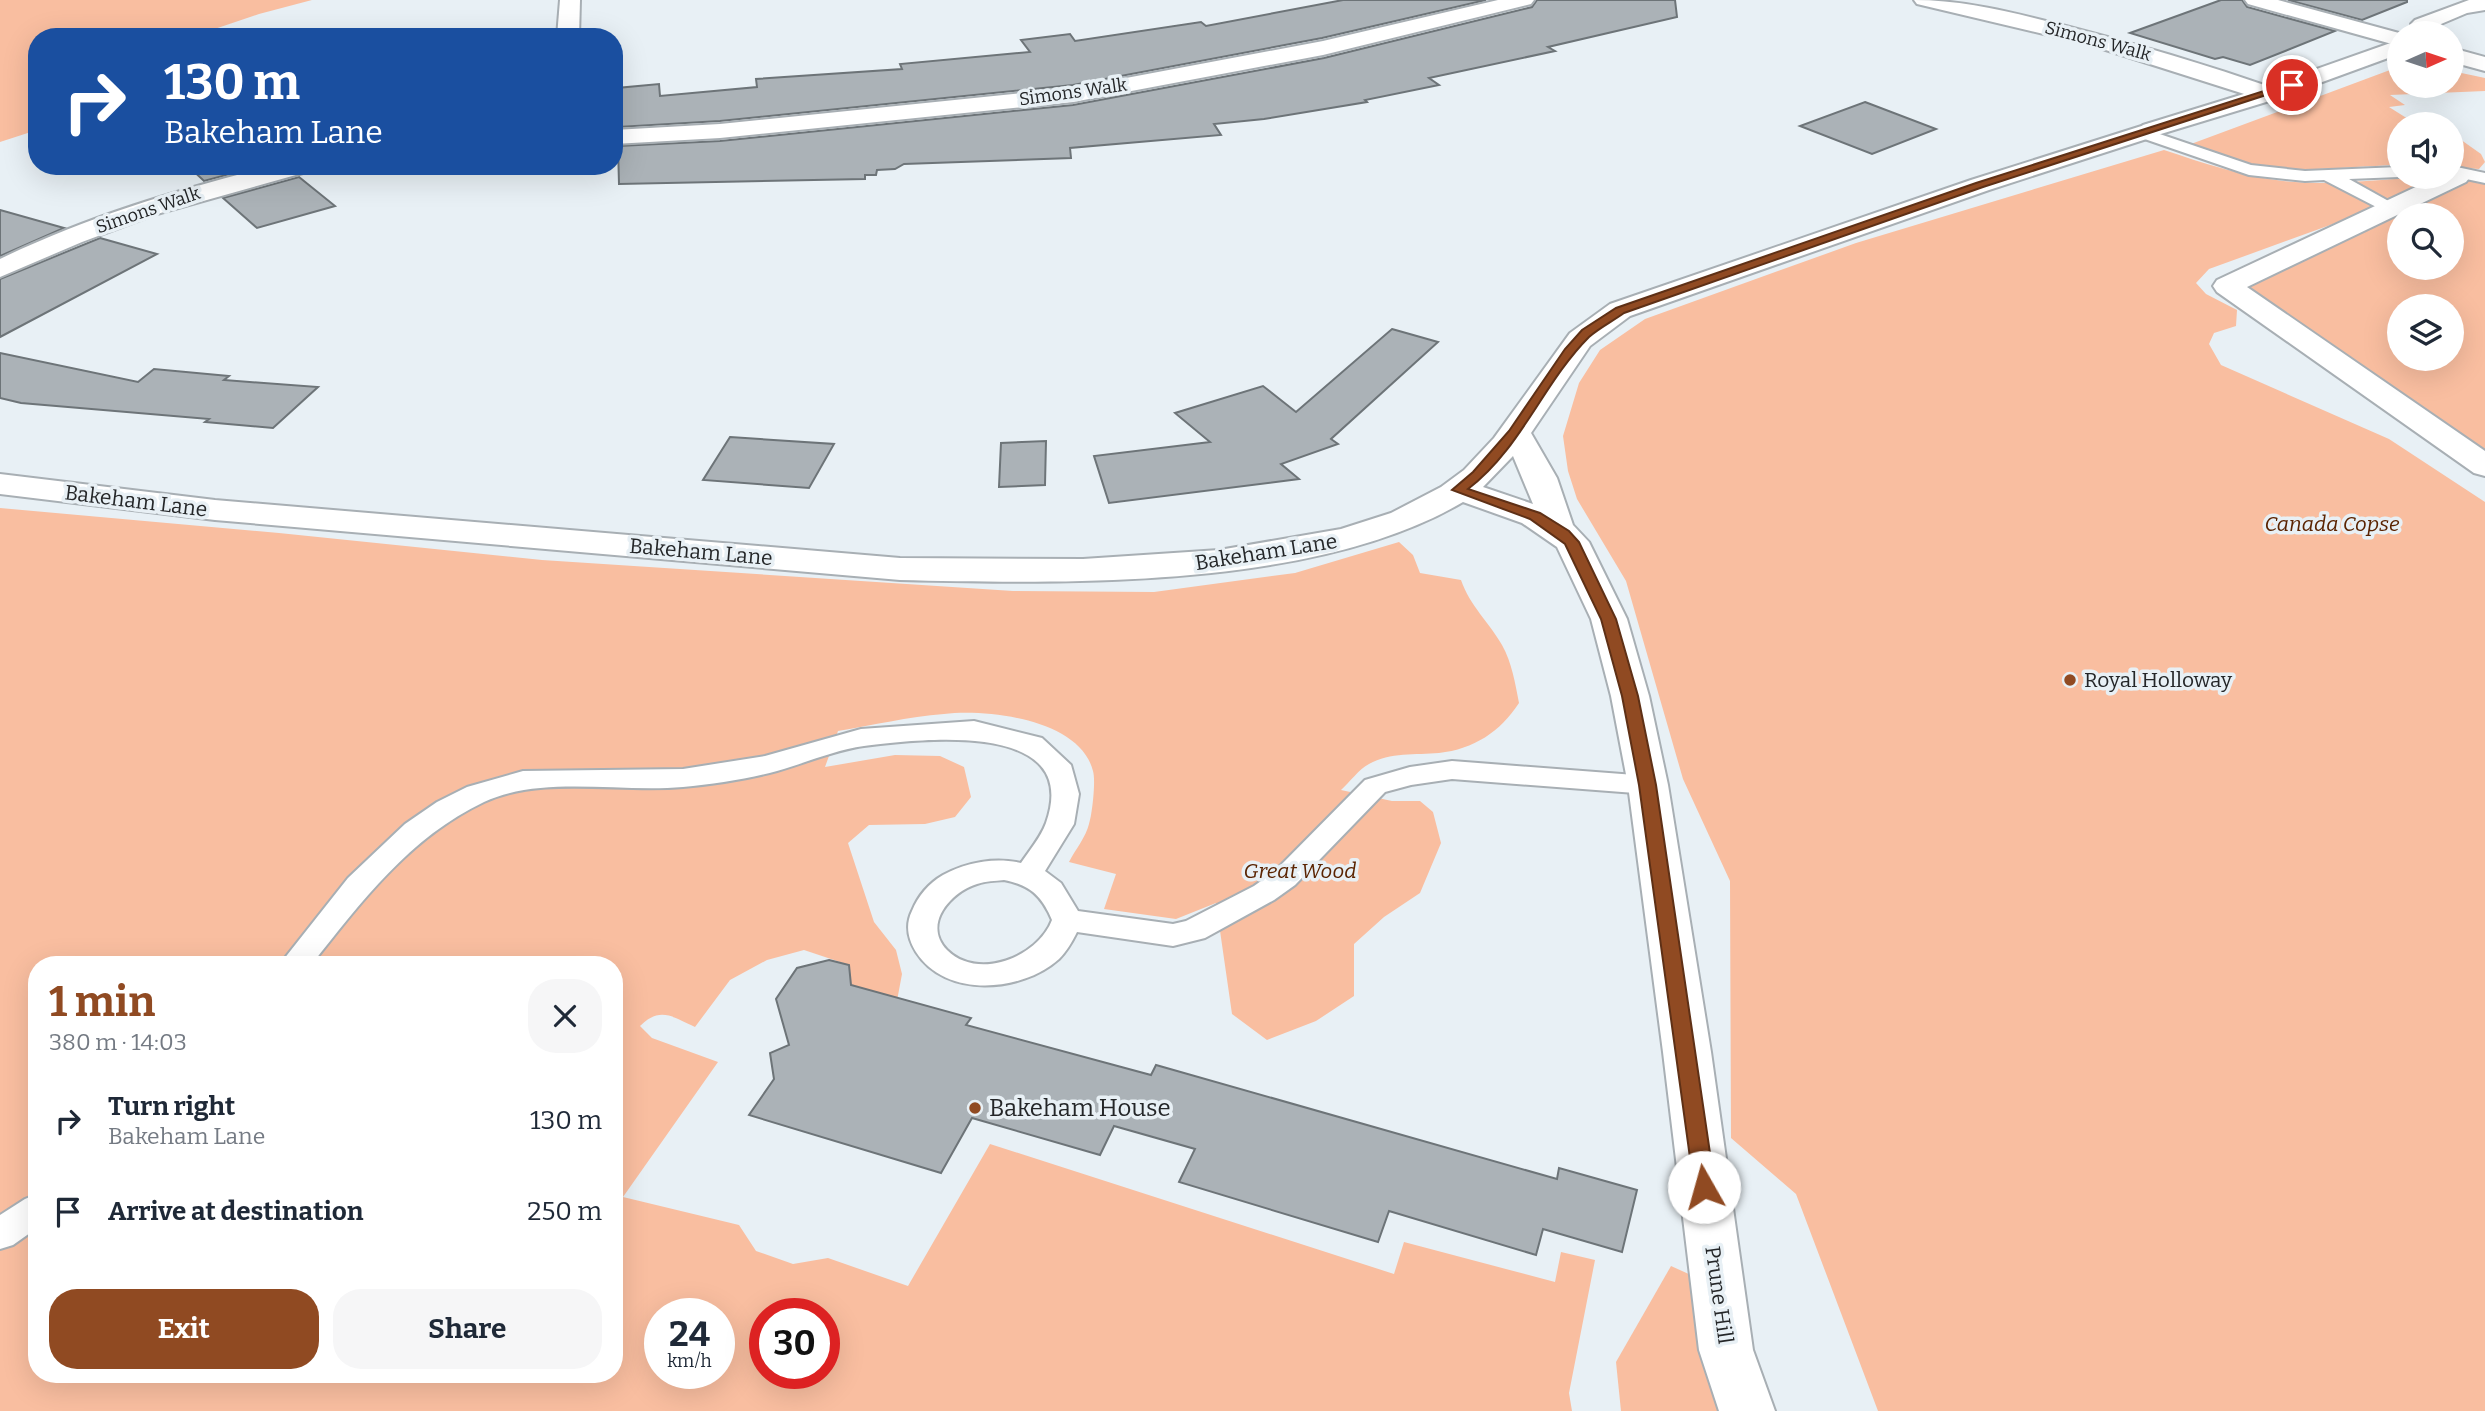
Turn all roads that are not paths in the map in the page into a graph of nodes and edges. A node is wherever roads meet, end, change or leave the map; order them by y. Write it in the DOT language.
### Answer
graph roads {
  1 [pos="570,0"];
  2 [pos="1524,0"];
  3 [pos="1924,0"];
  4 [pos="2255,0"];
  5 [pos="2294,0"];
  6 [pos="2485,4"];
  7 [pos="2427,21"];
  8 [pos="2387,26"];
  9 [pos="568,28"];
  10 [pos="2387,37"];
  11 [pos="2464,42"];
  12 [pos="2387,51"];
  13 [pos="2485,52"];
  14 [pos="2464,58"];
  15 [pos="2485,64"];
  16 [pos="2268,94"];
  17 [pos="2147,131"];
  18 [pos="623,136"];
  19 [pos="2387,173"];
  20 [pos="265,175"];
  21 [pos="2464,175"];
  22 [pos="2329,176"];
  23 [pos="2485,178"];
  24 [pos="2427,189"];
  25 [pos="2401,203"];
  26 [pos="2387,205"];
  27 [pos="2387,210"];
  28 [pos="0,269"];
  29 [pos="1514,433"];
  30 [pos="2485,466"];
  31 [pos="0,484"];
  32 [pos="1458,490"];
  33 [pos="1557,529"];
  34 [pos="1648,785"];
  35 [pos="1029,874"];
  36 [pos="1067,920"];
  37 [pos="301,956"];
  38 [pos="28,1215"];
  39 [pos="0,1234"];
  40 [pos="1747,1411"];
  1 -- 9 [label="street"];
  2 -- 18 [label="street, Simons Walk"];
  3 -- 16 [label="street, Simons Walk"];
  4 -- 10 [label="street"];
  5 -- 8 [label="street"];
  6 -- 7 [label="street"];
  11 -- 13 [label="street"];
  12 -- 16 [label="street, Bakeham Lane"];
  14 -- 15 [label="street"];
  16 -- 17 [label="street, Bakeham Lane"];
  17 -- 22 [label="lane"];
  17 -- 29 [label="street, Bakeham Lane"];
  19 -- 22 [label="lane"];
  20 -- 28 [label="street, Simons Walk"];
  21 -- 23 [label="lane"];
  22 -- 26 [label="lane"];
  24 -- 25 [label="street"];
  27 -- 30 [label="street"];
  29 -- 32 [label="street, Bakeham Lane"];
  29 -- 33 [label="street, Prune Hill"];
  31 -- 32 [label="street, Bakeham Lane"];
  32 -- 33 [label="street, Prune Hill"];
  33 -- 34 [label="street, Prune Hill"];
  34 -- 36 [label="lane"];
  34 -- 40 [label="street, Prune Hill"];
  35 -- 36 [label="lane"];
  35 -- 36 [label="lane"];
  35 -- 37 [label="lane"];
  38 -- 39 [label="lane"];
}
